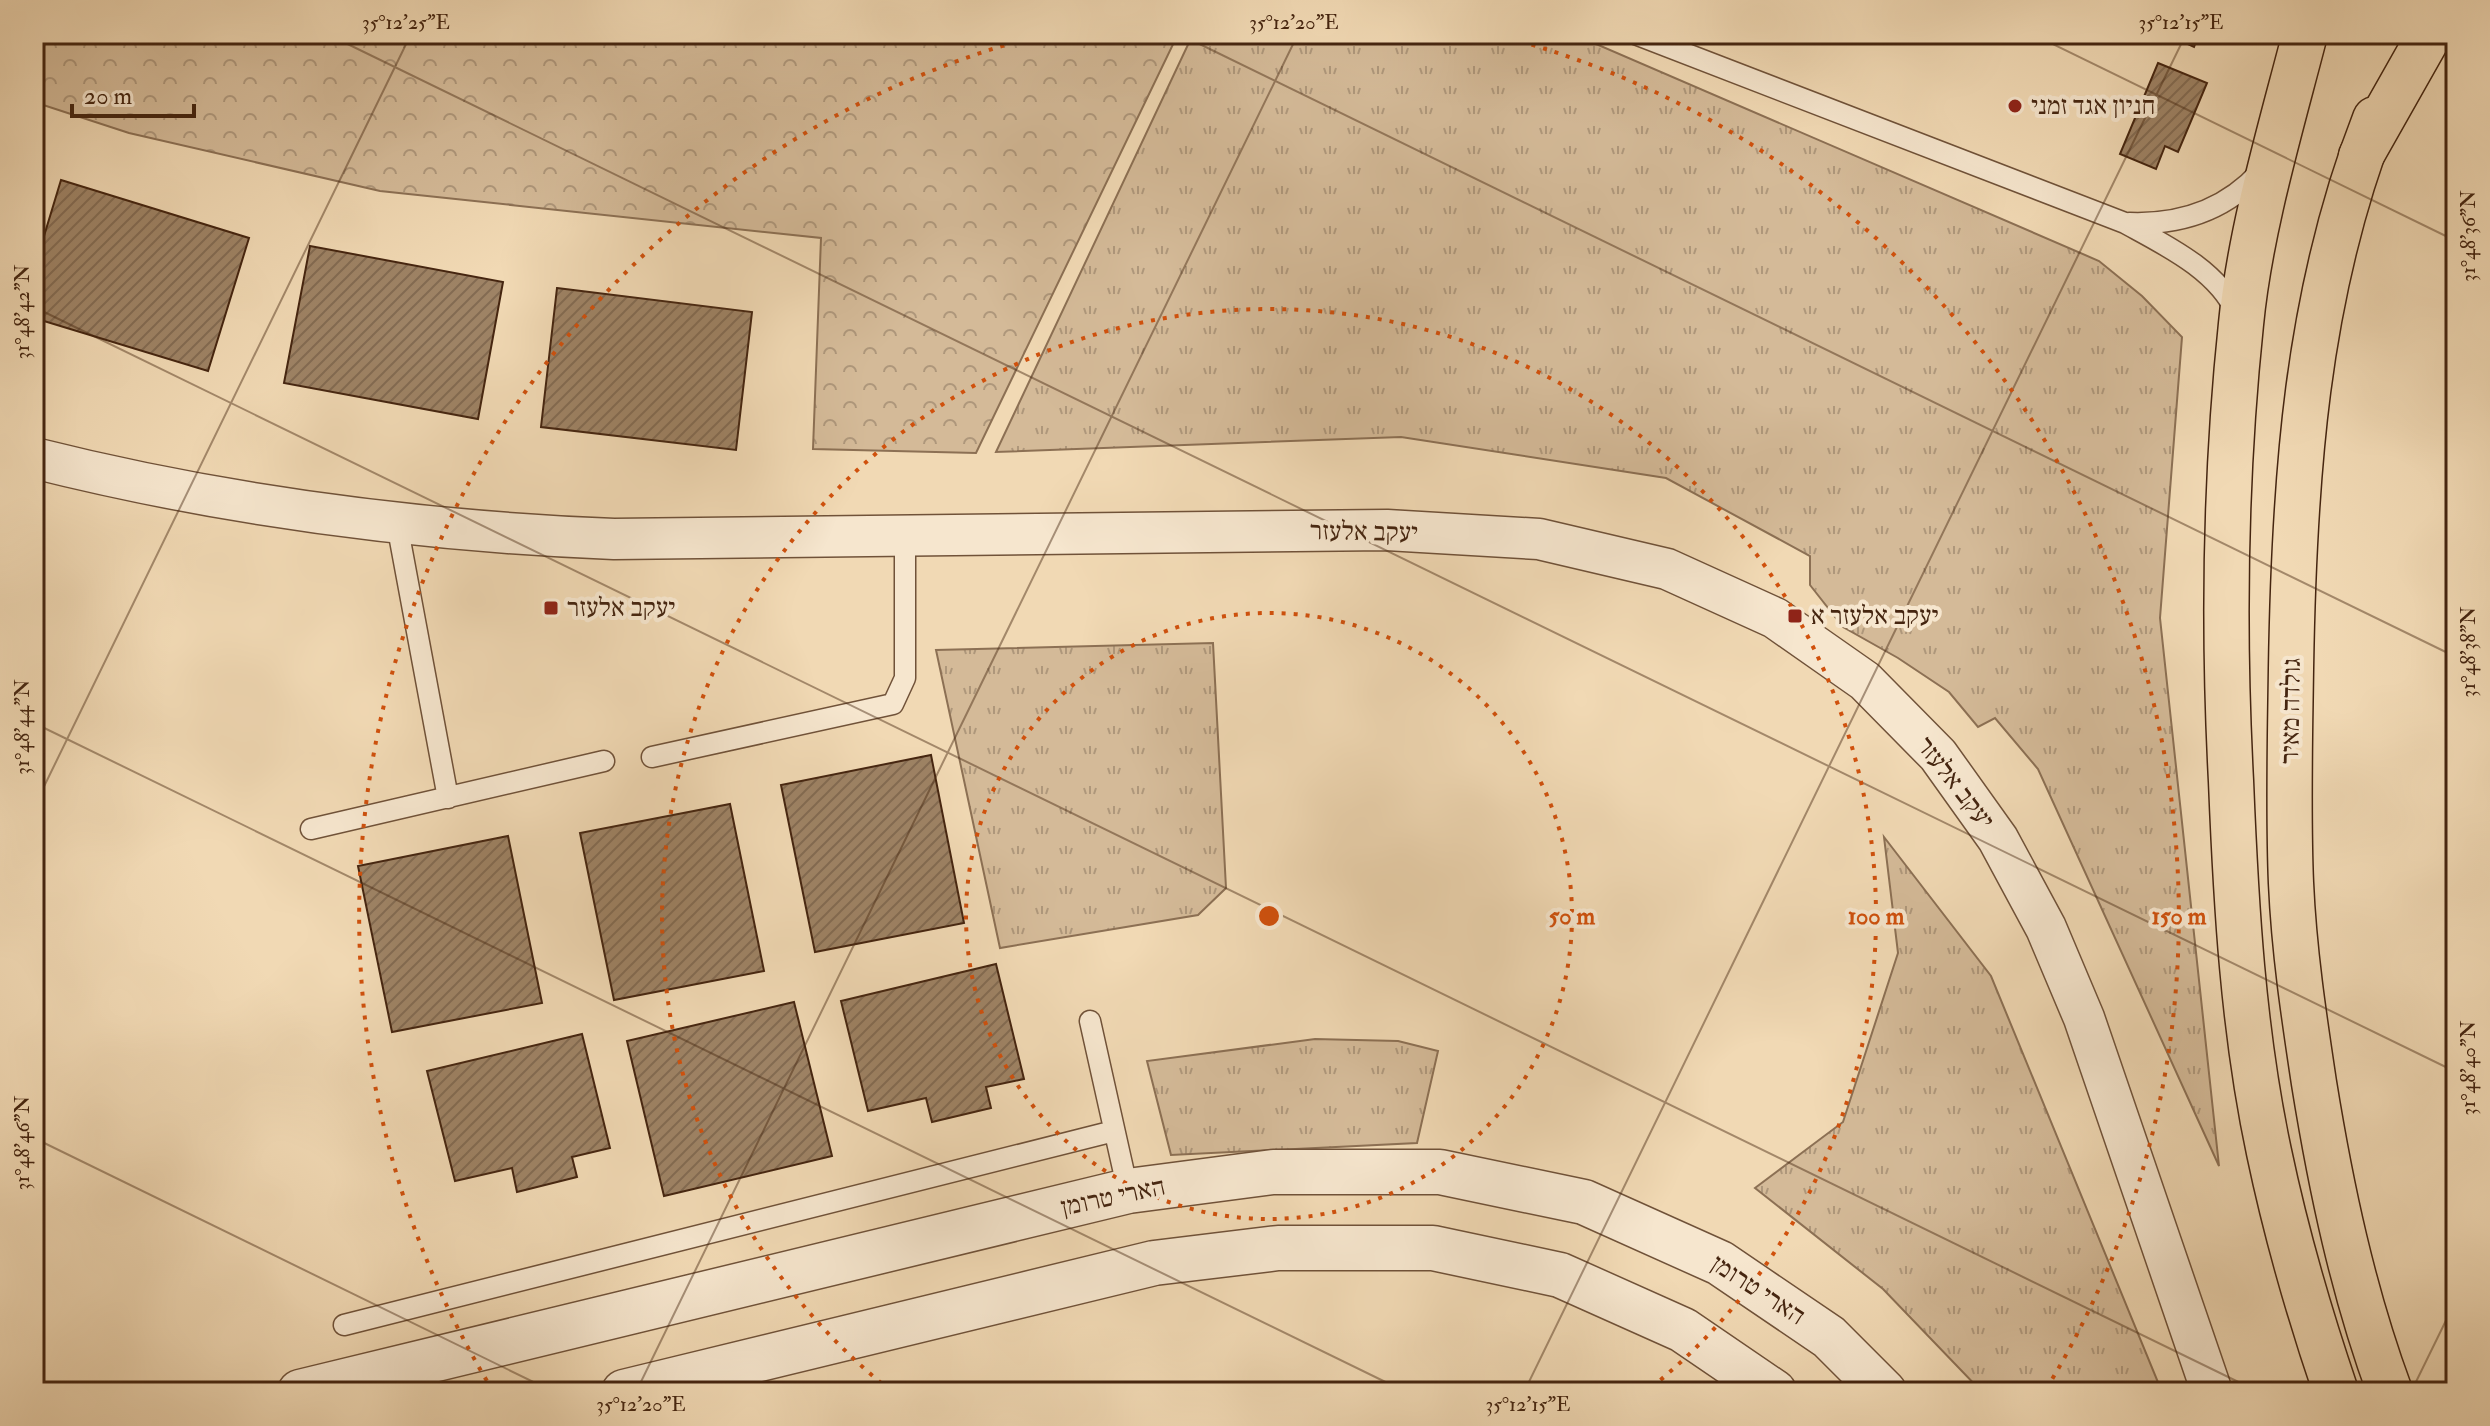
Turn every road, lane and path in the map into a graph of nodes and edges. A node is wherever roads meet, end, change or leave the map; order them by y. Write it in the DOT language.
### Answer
graph roads {
  1 [pos="1635,34"];
  2 [pos="2305,34"];
  3 [pos="2407,34"];
  4 [pos="2430,34"];
  5 [pos="2274,156"];
  6 [pos="2361,156"];
  7 [pos="2125,223"];
  8 [pos="2241,322"];
  9 [pos="34,458"];
  10 [pos="397,524"];
  11 [pos="905,536"];
  12 [pos="652,757"];
  13 [pos="604,761"];
  14 [pos="448,798"];
  15 [pos="311,829"];
  16 [pos="1090,1021"];
  17 [pos="1114,1131"];
  18 [pos="1128,1191"];
  19 [pos="344,1325"];
  20 [pos="300,1392"];
  21 [pos="624,1392"];
  22 [pos="1774,1392"];
  23 [pos="1884,1392"];
  24 [pos="2212,1392"];
  25 [pos="2336,1392"];
  26 [pos="2390,1392"];
  1 -- 7 [label="lane"];
  2 -- 5 [label="main road"];
  3 -- 6 [label="main road, גולדה מאיר"];
  4 -- 6 [label="main road"];
  5 -- 7 [label="lane"];
  5 -- 8 [label="main road"];
  6 -- 26 [label="main road, גולדה מאיר"];
  7 -- 8 [label="lane"];
  8 -- 25 [label="main road"];
  9 -- 10 [label="street, יעקב אלעזר"];
  10 -- 11 [label="street, יעקב אלעזר"];
  10 -- 14 [label="lane"];
  11 -- 12 [label="lane"];
  11 -- 24 [label="street, יעקב אלעזר"];
  13 -- 14 [label="lane"];
  14 -- 15 [label="lane"];
  16 -- 17 [label="lane"];
  17 -- 18 [label="lane"];
  17 -- 19 [label="lane"];
  18 -- 20 [label="street, הארי טרומן"];
  18 -- 23 [label="street, הארי טרומן"];
  21 -- 22 [label="street"];
}
